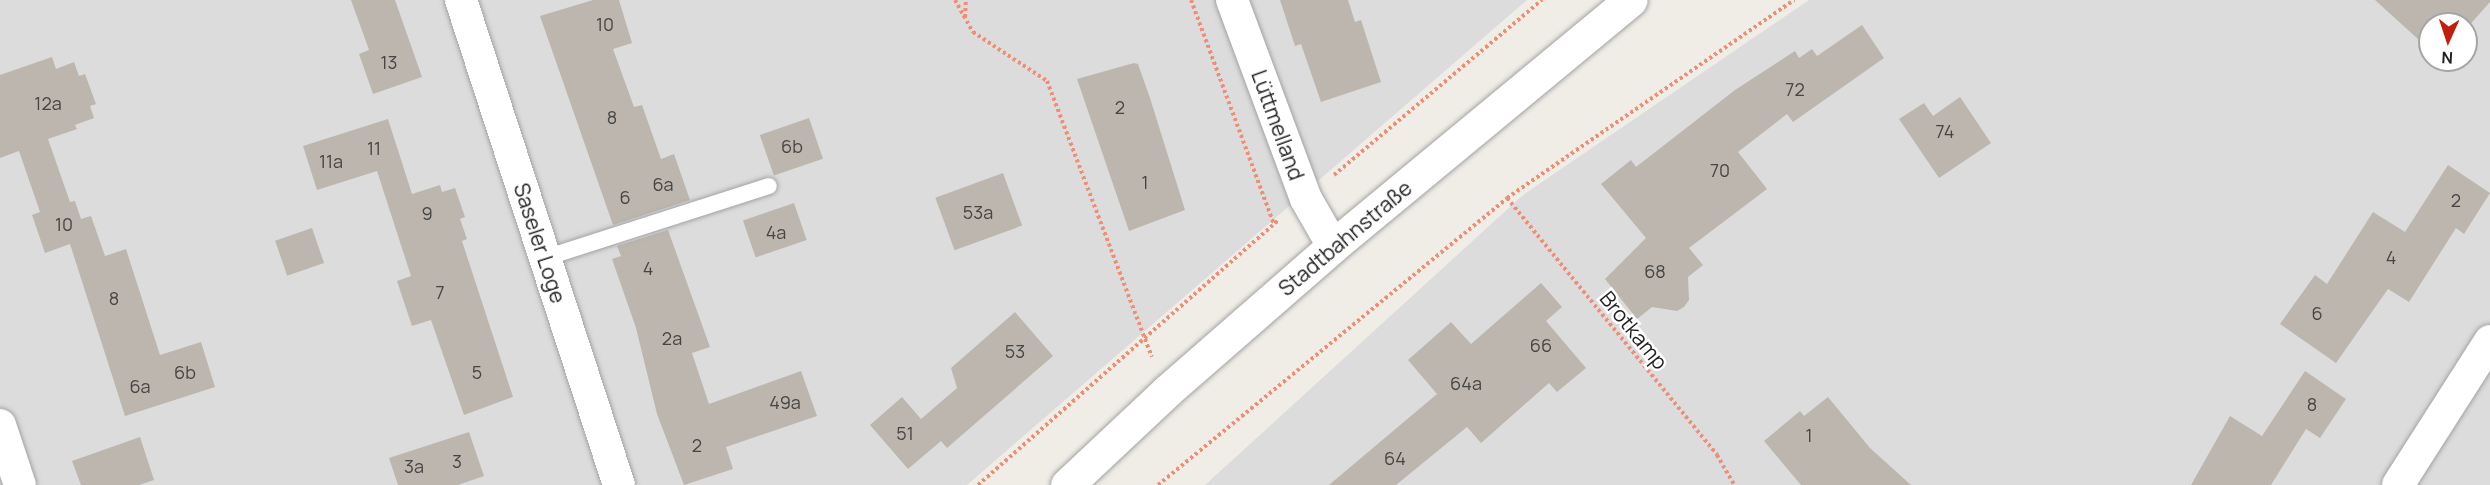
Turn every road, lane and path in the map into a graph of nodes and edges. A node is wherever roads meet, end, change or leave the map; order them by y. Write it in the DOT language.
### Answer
graph roads {
  1 [pos="461,0"];
  2 [pos="955,0"];
  3 [pos="966,0"];
  4 [pos="1191,0"];
  5 [pos="1232,0"];
  6 [pos="1542,0"];
  7 [pos="1630,0"];
  8 [pos="1794,0"];
  9 [pos="965,18"];
  10 [pos="769,186"];
  11 [pos="1507,198"];
  12 [pos="1306,199"];
  13 [pos="1274,224"];
  14 [pos="1334,246"];
  15 [pos="545,258"];
  16 [pos="1145,339"];
  17 [pos="2490,341"];
  18 [pos="1167,391"];
  19 [pos="0,425"];
  20 [pos="20,485"];
  21 [pos="619,485"];
  22 [pos="978,485"];
  23 [pos="1066,485"];
  24 [pos="1158,485"];
  25 [pos="1734,485"];
  26 [pos="2398,485"];
  1 -- 15 [label="street, Saseler Loge"];
  2 -- 9 [label="path"];
  3 -- 9 [label="path"];
  4 -- 13 [label="path"];
  5 -- 12 [label="street, Lüttmelland"];
  6 -- 12 [label="path"];
  7 -- 14 [label="street, Stadtbahnstraße"];
  8 -- 11 [label="path"];
  9 -- 16 [label="path"];
  10 -- 15 [label="lane"];
  11 -- 24 [label="path"];
  11 -- 25 [label="path, Brotkamp"];
  12 -- 13 [label="path"];
  12 -- 14 [label="street, Lüttmelland"];
  13 -- 16 [label="path"];
  14 -- 18 [label="street, Stadtbahnstraße"];
  15 -- 21 [label="street, Saseler Loge"];
  16 -- 18 [label="path"];
  16 -- 22 [label="path"];
  17 -- 26 [label="street"];
  18 -- 23 [label="street, Stadtbahnstraße"];
  19 -- 20 [label="street"];
}
